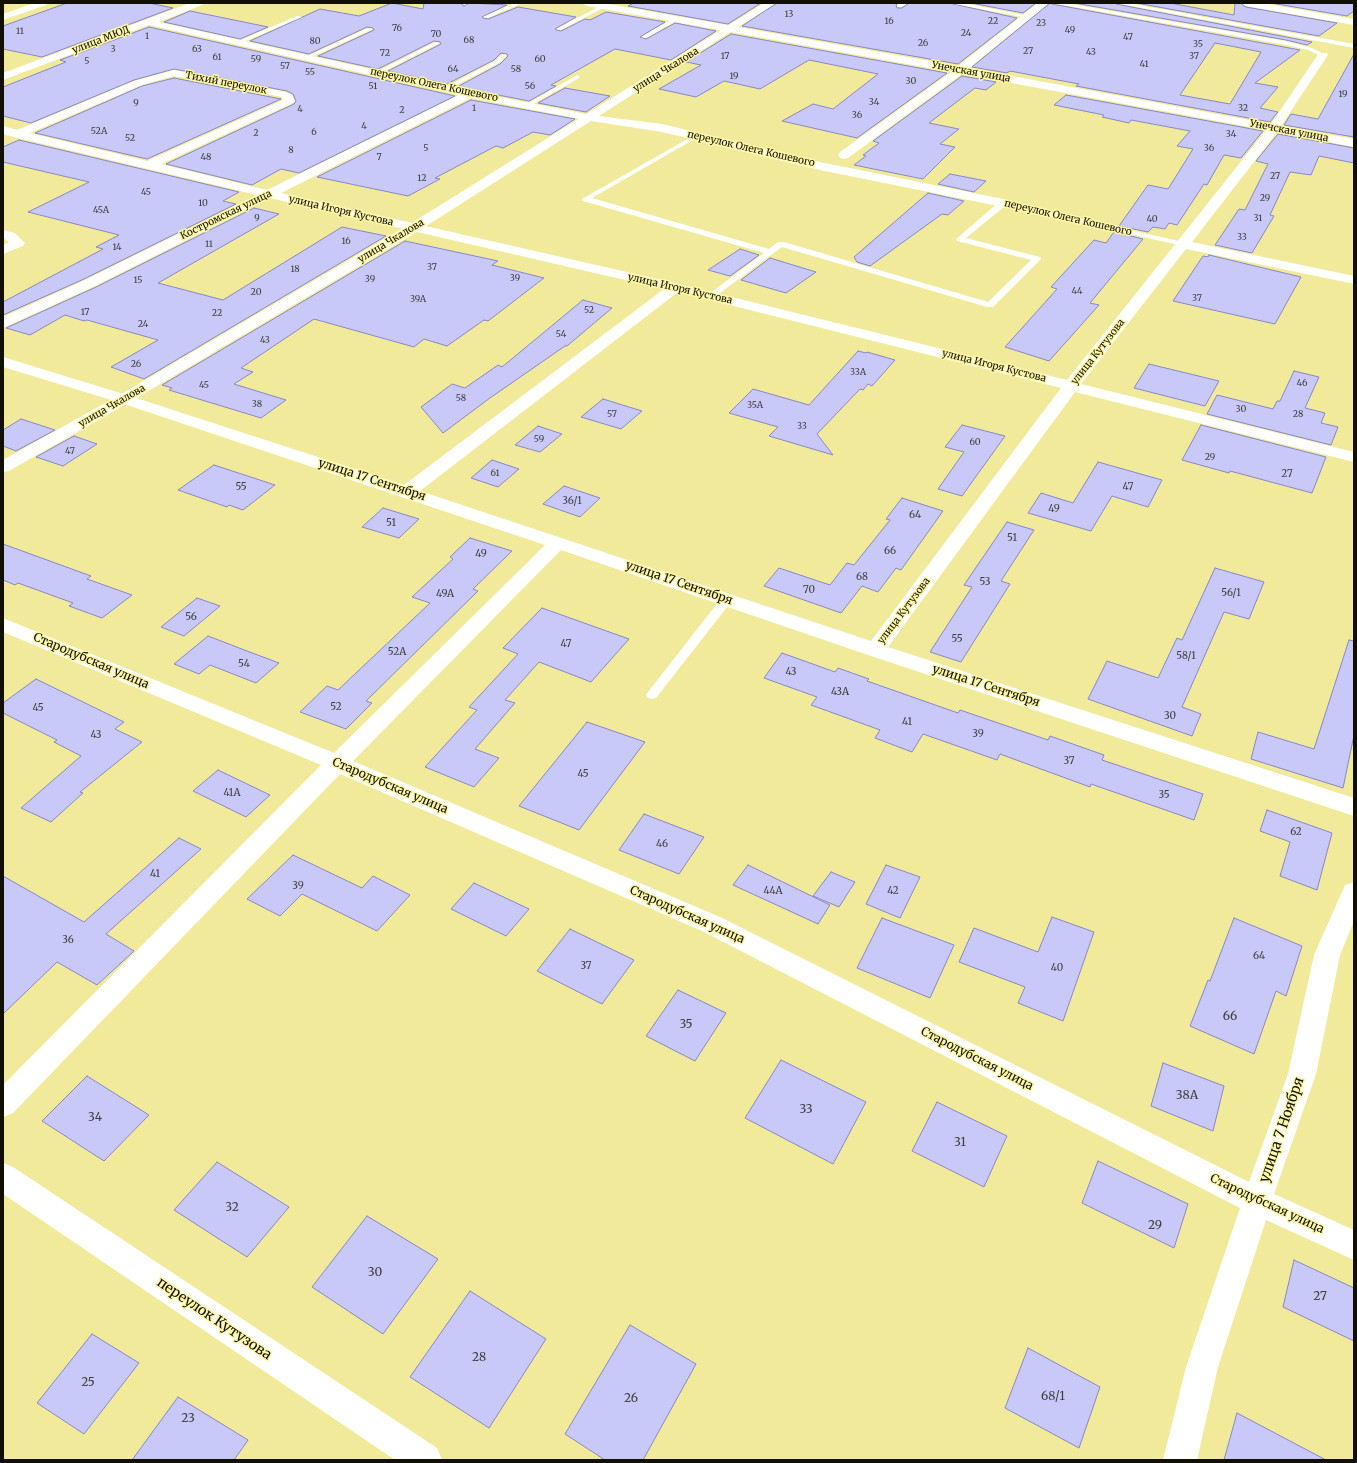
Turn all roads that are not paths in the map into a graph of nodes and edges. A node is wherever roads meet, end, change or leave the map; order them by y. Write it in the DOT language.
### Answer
graph roads {
  1 [pos="43,3"];
  2 [pos="199,3"];
  3 [pos="519,3"];
  4 [pos="587,3"];
  5 [pos="771,3"];
  6 [pos="953,3"];
  7 [pos="1044,3"];
  8 [pos="1055,3"];
  9 [pos="1119,3"];
  10 [pos="1246,3"];
  11 [pos="1258,4"];
  12 [pos="604,6"];
  13 [pos="1027,16"];
  14 [pos="3,17"];
  15 [pos="299,17"];
  16 [pos="486,17"];
  17 [pos="676,19"];
  18 [pos="147,22"];
  19 [pos="1354,22"];
  20 [pos="370,29"];
  21 [pos="559,29"];
  22 [pos="730,29"];
  23 [pos="644,37"];
  24 [pos="239,42"];
  25 [pos="437,43"];
  26 [pos="1354,46"];
  27 [pos="504,55"];
  28 [pos="1323,55"];
  29 [pos="308,57"];
  30 [pos="960,70"];
  31 [pos="377,73"];
  32 [pos="3,77"];
  33 [pos="577,77"];
  34 [pos="446,88"];
  35 [pos="470,94"];
  36 [pos="528,105"];
  37 [pos="590,118"];
  38 [pos="1274,128"];
  39 [pos="3,130"];
  40 [pos="18,134"];
  41 [pos="696,136"];
  42 [pos="1354,143"];
  43 [pos="844,155"];
  44 [pos="149,165"];
  45 [pos="268,194"];
  46 [pos="1003,203"];
  47 [pos="415,228"];
  48 [pos="3,234"];
  49 [pos="1183,244"];
  50 [pos="3,250"];
  51 [pos="770,252"];
  52 [pos="1354,280"];
  53 [pos="675,287"];
  54 [pos="712,296"];
  55 [pos="3,323"];
  56 [pos="3,362"];
  57 [pos="1071,386"];
  58 [pos="124,399"];
  59 [pos="1354,457"];
  60 [pos="3,467"];
  61 [pos="407,492"];
  62 [pos="558,542"];
  63 [pos="727,599"];
  64 [pos="3,624"];
  65 [pos="875,650"];
  66 [pos="652,695"];
  67 [pos="337,763"];
  68 [pos="1354,806"];
  69 [pos="1354,892"];
  70 [pos="3,1104"];
  71 [pos="3,1177"];
  72 [pos="1257,1201"];
  73 [pos="1354,1245"];
  74 [pos="425,1460"];
  75 [pos="1180,1460"];
  1 -- 14 [label="street"];
  2 -- 18 [label="street, улица МЮД"];
  3 -- 16 [label="lane"];
  4 -- 12 [label="street, Унечская улица"];
  5 -- 22 [label="street, улица Чкалова"];
  6 -- 13 [label="lane"];
  7 -- 13 [label="street"];
  8 -- 28 [label="lane"];
  9 -- 26 [label="lane"];
  10 -- 11 [label="street"];
  11 -- 19 [label="street"];
  12 -- 17 [label="street, Унечская улица"];
  12 -- 21 [label="lane"];
  13 -- 30 [label="street"];
  15 -- 24 [label="lane"];
  17 -- 22 [label="street, Унечская улица"];
  17 -- 23 [label="lane"];
  18 -- 24 [label="street, переулок Олега Кошевого"];
  18 -- 32 [label="street, улица МЮД"];
  20 -- 29 [label="lane"];
  22 -- 30 [label="street, Унечская улица"];
  22 -- 37 [label="street, улица Чкалова"];
  24 -- 29 [label="street, переулок Олега Кошевого"];
  25 -- 31 [label="lane"];
  27 -- 34 [label="lane"];
  28 -- 38 [label="street, улица Кутузова"];
  29 -- 31 [label="street, переулок Олега Кошевого"];
  30 -- 38 [label="street, Унечская улица"];
  30 -- 43 [label="street"];
  31 -- 34 [label="street, переулок Олега Кошевого"];
  33 -- 36 [label="lane"];
  34 -- 35 [label="street, переулок Олега Кошевого"];
  35 -- 36 [label="street, переулок Олега Кошевого"];
  35 -- 45 [label="street, Костромская улица"];
  36 -- 37 [label="street, переулок Олега Кошевого"];
  37 -- 41 [label="street, переулок Олега Кошевого"];
  37 -- 47 [label="street, улица Чкалова"];
  38 -- 42 [label="street, Унечская улица"];
  38 -- 49 [label="street, улица Кутузова"];
  39 -- 40 [label="street, улица Игоря Кустова"];
  40 -- 44 [label="street, улица Игоря Кустова"];
  40 -- 44 [label="street, Тихий переулок"];
  41 -- 46 [label="street, переулок Олега Кошевого"];
  41 -- 51 [label="lane"];
  44 -- 45 [label="street, улица Игоря Кустова"];
  45 -- 47 [label="street, улица Игоря Кустова"];
  45 -- 55 [label="street, Костромская улица"];
  46 -- 49 [label="lane, переулок Олега Кошевого"];
  46 -- 51 [label="lane"];
  47 -- 53 [label="street, улица Игоря Кустова"];
  47 -- 58 [label="street, улица Чкалова"];
  48 -- 50 [label="street"];
  49 -- 52 [label="street, переулок Олега Кошевого"];
  49 -- 57 [label="street, улица Кутузова"];
  51 -- 54 [label="lane"];
  53 -- 54 [label="street, улица Игоря Кустова"];
  53 -- 61 [label="street"];
  54 -- 57 [label="street, улица Игоря Кустова"];
  56 -- 58 [label="street, улица 17 Сентября"];
  57 -- 59 [label="street, улица Игоря Кустова"];
  57 -- 65 [label="street, улица Кутузова"];
  58 -- 60 [label="street, улица Чкалова"];
  58 -- 61 [label="street, улица 17 Сентября"];
  61 -- 62 [label="street, улица 17 Сентября"];
  62 -- 63 [label="street, улица 17 Сентября"];
  62 -- 67 [label="street"];
  63 -- 65 [label="street, улица 17 Сентября"];
  63 -- 66 [label="lane"];
  64 -- 67 [label="street, Стародубская улица"];
  65 -- 68 [label="street, улица 17 Сентября"];
  67 -- 70 [label="street"];
  67 -- 72 [label="street, Стародубская улица"];
  69 -- 72 [label="street, улица 7 Ноября"];
  71 -- 74 [label="street, переулок Кутузова"];
  72 -- 73 [label="street, Стародубская улица"];
  72 -- 75 [label="street, улица 7 Ноября"];
}
